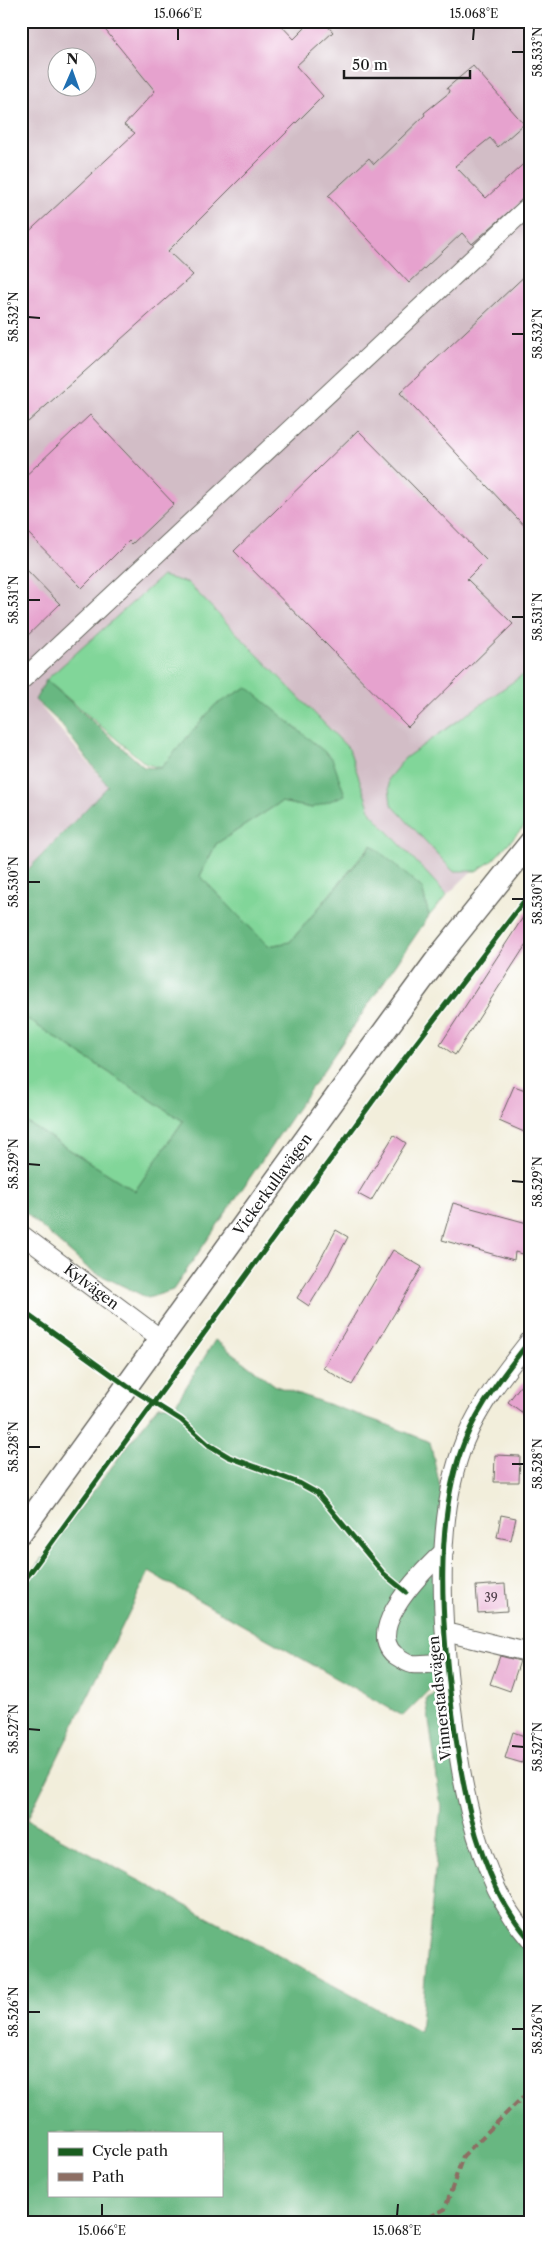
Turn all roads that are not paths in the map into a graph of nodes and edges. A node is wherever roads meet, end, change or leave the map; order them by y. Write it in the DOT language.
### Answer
graph roads {
  1 [pos="531,204"];
  2 [pos="21,681"];
  3 [pos="531,842"];
  4 [pos="21,1234"];
  5 [pos="161,1339"];
  6 [pos="531,1339"];
  7 [pos="21,1532"];
  8 [pos="444,1551"];
  9 [pos="445,1632"];
  10 [pos="531,1653"];
  11 [pos="447,1662"];
  12 [pos="531,1941"];
  1 -- 2 [label="street"];
  3 -- 5 [label="main road, Vickerkullavägen"];
  4 -- 5 [label="street, Kylvägen"];
  5 -- 7 [label="main road, Vickerkullavägen"];
  6 -- 8 [label="street, Vinnerstadsvägen"];
  8 -- 9 [label="street, Vinnerstadsvägen"];
  8 -- 11 [label="street"];
  9 -- 10 [label="street"];
  9 -- 11 [label="street, Vinnerstadsvägen"];
  11 -- 12 [label="street, Vinnerstadsvägen"];
}
